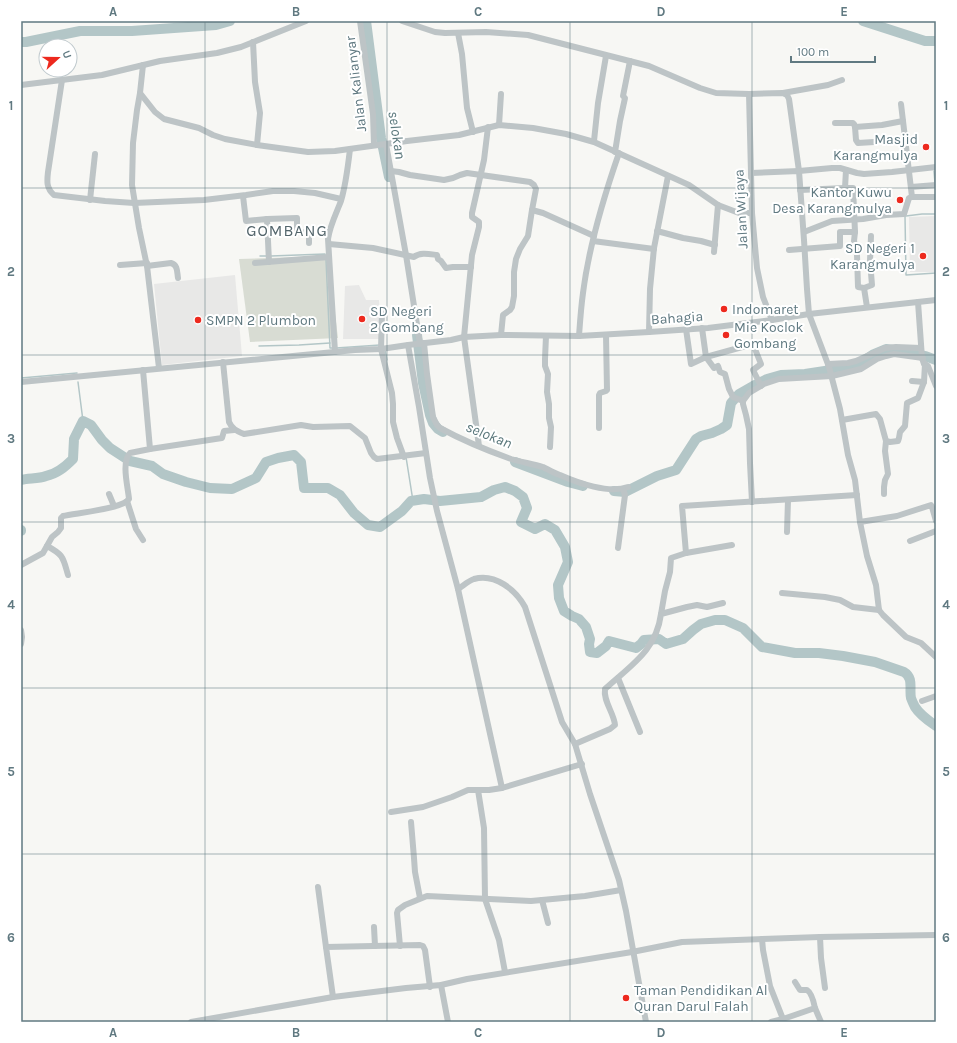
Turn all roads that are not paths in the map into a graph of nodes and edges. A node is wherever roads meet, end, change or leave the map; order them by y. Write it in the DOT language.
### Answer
graph roads {
  1 [pos="306,21"];
  2 [pos="360,21"];
  3 [pos="402,21"];
  4 [pos="458,33"];
  5 [pos="253,42"];
  6 [pos="606,56"];
  7 [pos="630,61"];
  8 [pos="143,65"];
  9 [pos="62,80"];
  10 [pos="842,80"];
  11 [pos="21,85"];
  12 [pos="140,93"];
  13 [pos="783,93"];
  14 [pos="501,94"];
  15 [pos="749,94"];
  16 [pos="901,104"];
  17 [pos="903,121"];
  18 [pos="834,123"];
  19 [pos="500,124"];
  20 [pos="488,127"];
  21 [pos="855,127"];
  22 [pos="472,132"];
  23 [pos="594,141"];
  24 [pos="874,142"];
  25 [pos="384,144"];
  26 [pos="374,145"];
  27 [pos="257,146"];
  28 [pos="350,149"];
  29 [pos="616,151"];
  30 [pos="95,154"];
  31 [pos="936,166"];
  32 [pos="846,170"];
  33 [pos="908,170"];
  34 [pos="391,171"];
  35 [pos="798,172"];
  36 [pos="751,173"];
  37 [pos="481,174"];
  38 [pos="668,176"];
  39 [pos="934,185"];
  40 [pos="911,187"];
  41 [pos="845,188"];
  42 [pos="800,190"];
  43 [pos="243,196"];
  44 [pos="912,197"];
  45 [pos="935,197"];
  46 [pos="341,199"];
  47 [pos="90,200"];
  48 [pos="134,204"];
  49 [pos="718,205"];
  50 [pos="532,210"];
  51 [pos="752,212"];
  52 [pos="267,219"];
  53 [pos="855,220"];
  54 [pos="657,231"];
  55 [pos="804,232"];
  56 [pos="855,232"];
  57 [pos="871,236"];
  58 [pos="593,238"];
  59 [pos="309,243"];
  60 [pos="328,244"];
  61 [pos="715,245"];
  62 [pos="654,249"];
  63 [pos="805,249"];
  64 [pos="789,250"];
  65 [pos="714,252"];
  66 [pos="405,255"];
  67 [pos="326,257"];
  68 [pos="269,261"];
  69 [pos="255,263"];
  70 [pos="120,265"];
  71 [pos="147,265"];
  72 [pos="471,267"];
  73 [pos="178,278"];
  74 [pos="864,288"];
  75 [pos="936,300"];
  76 [pos="918,302"];
  77 [pos="867,307"];
  78 [pos="382,313"];
  79 [pos="810,314"];
  80 [pos="772,320"];
  81 [pos="702,328"];
  82 [pos="686,329"];
  83 [pos="649,332"];
  84 [pos="501,335"];
  85 [pos="606,335"];
  86 [pos="546,336"];
  87 [pos="579,336"];
  88 [pos="464,338"];
  89 [pos="419,344"];
  90 [pos="408,345"];
  91 [pos="381,349"];
  92 [pos="335,352"];
  93 [pos="706,357"];
  94 [pos="923,358"];
  95 [pos="223,362"];
  96 [pos="159,368"];
  97 [pos="143,370"];
  98 [pos="830,370"];
  99 [pos="912,381"];
  100 [pos="21,382"];
  101 [pos="924,382"];
  102 [pos="760,384"];
  103 [pos="936,386"];
  104 [pos="743,401"];
  105 [pos="842,420"];
  106 [pos="600,428"];
  107 [pos="234,430"];
  108 [pos="886,441"];
  109 [pos="479,446"];
  110 [pos="550,447"];
  111 [pos="150,449"];
  112 [pos="426,453"];
  113 [pos="406,456"];
  114 [pos="109,494"];
  115 [pos="884,494"];
  116 [pos="857,495"];
  117 [pos="788,500"];
  118 [pos="127,501"];
  119 [pos="752,502"];
  120 [pos="114,506"];
  121 [pos="936,521"];
  122 [pos="860,522"];
  123 [pos="936,531"];
  124 [pos="787,532"];
  125 [pos="143,540"];
  126 [pos="910,541"];
  127 [pos="732,545"];
  128 [pos="48,546"];
  129 [pos="618,548"];
  130 [pos="686,553"];
  131 [pos="21,565"];
  132 [pos="68,575"];
  133 [pos="458,589"];
  134 [pos="782,593"];
  135 [pos="723,603"];
  136 [pos="879,610"];
  137 [pos="661,614"];
  138 [pos="21,630"];
  139 [pos="21,644"];
  140 [pos="936,657"];
  141 [pos="618,678"];
  142 [pos="936,696"];
  143 [pos="922,701"];
  144 [pos="640,732"];
  145 [pos="575,744"];
  146 [pos="582,764"];
  147 [pos="502,788"];
  148 [pos="478,790"];
  149 [pos="391,812"];
  150 [pos="411,822"];
  151 [pos="318,887"];
  152 [pos="622,890"];
  153 [pos="420,898"];
  154 [pos="485,899"];
  155 [pos="542,900"];
  156 [pos="548,923"];
  157 [pos="374,927"];
  158 [pos="936,934"];
  159 [pos="820,937"];
  160 [pos="762,939"];
  161 [pos="375,946"];
  162 [pos="400,946"];
  163 [pos="326,947"];
  164 [pos="632,952"];
  165 [pos="505,972"];
  166 [pos="795,982"];
  167 [pos="430,986"];
  168 [pos="441,986"];
  169 [pos="825,988"];
  170 [pos="333,997"];
  171 [pos="815,1008"];
  172 [pos="786,1020"];
  173 [pos="191,1022"];
  174 [pos="448,1022"];
  175 [pos="646,1022"];
  176 [pos="771,1022"];
  177 [pos="820,1022"];
  1 -- 5 [label="street"];
  2 -- 26 [label="street, Jalan Kalianyar"];
  3 -- 4 [label="street"];
  4 -- 6 [label="street"];
  4 -- 22 [label="street"];
  5 -- 8 [label="street"];
  5 -- 27 [label="street"];
  6 -- 7 [label="street"];
  6 -- 23 [label="street"];
  7 -- 15 [label="street"];
  7 -- 29 [label="street"];
  8 -- 9 [label="street"];
  8 -- 12 [label="street"];
  9 -- 11 [label="street"];
  9 -- 47 [label="street"];
  10 -- 13 [label="street"];
  12 -- 27 [label="street"];
  12 -- 48 [label="street"];
  13 -- 15 [label="street"];
  13 -- 35 [label="street"];
  14 -- 19 [label="street"];
  15 -- 36 [label="street, Jalan Wijaya"];
  16 -- 17 [label="street"];
  17 -- 21 [label="street"];
  17 -- 33 [label="street"];
  18 -- 21 [label="street"];
  19 -- 20 [label="street"];
  19 -- 29 [label="street"];
  20 -- 22 [label="street"];
  20 -- 37 [label="street"];
  21 -- 24 [label="street"];
  22 -- 25 [label="street"];
  25 -- 26 [label="street"];
  25 -- 34 [label="street"];
  26 -- 28 [label="street"];
  27 -- 28 [label="street"];
  28 -- 46 [label="street"];
  29 -- 38 [label="street"];
  29 -- 58 [label="street"];
  30 -- 47 [label="street"];
  31 -- 33 [label="street"];
  32 -- 33 [label="street"];
  32 -- 35 [label="street"];
  32 -- 41 [label="street"];
  33 -- 40 [label="street"];
  34 -- 37 [label="street"];
  34 -- 66 [label="street"];
  35 -- 36 [label="street"];
  35 -- 42 [label="street"];
  36 -- 51 [label="street, Jalan Wijaya"];
  37 -- 50 [label="street"];
  37 -- 72 [label="street"];
  38 -- 49 [label="street"];
  38 -- 54 [label="street"];
  39 -- 40 [label="street"];
  40 -- 44 [label="street"];
  41 -- 42 [label="street"];
  41 -- 53 [label="street"];
  42 -- 55 [label="street"];
  43 -- 46 [label="street"];
  43 -- 48 [label="street"];
  43 -- 52 [label="street"];
  44 -- 45 [label="street"];
  44 -- 53 [label="street"];
  46 -- 60 [label="street"];
  47 -- 48 [label="street"];
  48 -- 71 [label="street"];
  49 -- 51 [label="street"];
  49 -- 61 [label="street"];
  50 -- 58 [label="street"];
  50 -- 84 [label="street"];
  51 -- 80 [label="street, Jalan Wijaya"];
  52 -- 59 [label="street"];
  52 -- 68 [label="street"];
  53 -- 55 [label="street"];
  53 -- 56 [label="street"];
  54 -- 61 [label="street"];
  54 -- 62 [label="street"];
  55 -- 63 [label="street"];
  56 -- 63 [label="street"];
  56 -- 74 [label="street"];
  57 -- 74 [label="street"];
  58 -- 62 [label="street"];
  58 -- 87 [label="street"];
  60 -- 66 [label="street"];
  60 -- 67 [label="street"];
  61 -- 65 [label="street"];
  62 -- 83 [label="street"];
  63 -- 64 [label="street"];
  63 -- 79 [label="street"];
  66 -- 72 [label="street"];
  66 -- 89 [label="street"];
  67 -- 68 [label="street"];
  67 -- 92 [label="street"];
  68 -- 69 [label="street"];
  70 -- 71 [label="street"];
  71 -- 73 [label="street"];
  71 -- 96 [label="street"];
  72 -- 88 [label="street"];
  74 -- 77 [label="street"];
  75 -- 76 [label="street, Bahagia"];
  76 -- 77 [label="street, Bahagia"];
  76 -- 94 [label="street"];
  77 -- 79 [label="street, Bahagia"];
  78 -- 91 [label="street"];
  79 -- 80 [label="street, Bahagia"];
  79 -- 98 [label="street"];
  80 -- 81 [label="street, Bahagia"];
  81 -- 82 [label="street, Bahagia"];
  81 -- 93 [label="street"];
  82 -- 83 [label="street, Bahagia"];
  82 -- 93 [label="street"];
  83 -- 85 [label="street, Bahagia"];
  84 -- 86 [label="street, Bahagia"];
  84 -- 88 [label="street, Bahagia"];
  85 -- 87 [label="street, Bahagia"];
  85 -- 106 [label="street"];
  86 -- 87 [label="street, Bahagia"];
  86 -- 110 [label="street"];
  88 -- 89 [label="street, Bahagia"];
  88 -- 109 [label="street"];
  89 -- 90 [label="street, Bahagia"];
  89 -- 109 [label="street"];
  90 -- 91 [label="street, Bahagia"];
  90 -- 112 [label="street"];
  91 -- 92 [label="street, Bahagia"];
  91 -- 113 [label="street"];
  92 -- 95 [label="street, Bahagia"];
  93 -- 102 [label="street"];
  93 -- 104 [label="street"];
  94 -- 98 [label="street"];
  94 -- 98 [label="street"];
  94 -- 101 [label="street"];
  94 -- 103 [label="street"];
  95 -- 96 [label="street, Bahagia"];
  95 -- 107 [label="street"];
  96 -- 97 [label="street, Bahagia"];
  97 -- 100 [label="street, Bahagia"];
  97 -- 111 [label="street"];
  98 -- 102 [label="street"];
  98 -- 105 [label="street"];
  99 -- 101 [label="street"];
  101 -- 108 [label="street"];
  102 -- 104 [label="street"];
  104 -- 119 [label="street"];
  105 -- 108 [label="street"];
  105 -- 116 [label="street"];
  107 -- 111 [label="street"];
  107 -- 113 [label="street"];
  108 -- 115 [label="street"];
  109 -- 129 [label="street"];
  111 -- 118 [label="street"];
  112 -- 113 [label="street"];
  112 -- 133 [label="street"];
  114 -- 120 [label="street"];
  116 -- 117 [label="street"];
  116 -- 122 [label="street"];
  117 -- 119 [label="street"];
  117 -- 124 [label="street"];
  118 -- 120 [label="street"];
  118 -- 125 [label="street"];
  119 -- 130 [label="street"];
  120 -- 128 [label="street"];
  121 -- 122 [label="street"];
  122 -- 136 [label="street"];
  123 -- 126 [label="street"];
  127 -- 130 [label="street"];
  128 -- 131 [label="street"];
  128 -- 132 [label="street"];
  130 -- 137 [label="street"];
  133 -- 145 [label="street"];
  133 -- 147 [label="street"];
  134 -- 136 [label="street"];
  135 -- 137 [label="street"];
  136 -- 140 [label="street"];
  137 -- 141 [label="street"];
  138 -- 139 [label="street"];
  141 -- 144 [label="street"];
  141 -- 145 [label="street"];
  142 -- 143 [label="street"];
  145 -- 146 [label="street"];
  146 -- 147 [label="street"];
  146 -- 152 [label="street"];
  147 -- 148 [label="street"];
  148 -- 149 [label="street"];
  148 -- 154 [label="street"];
  150 -- 153 [label="street"];
  151 -- 163 [label="street"];
  152 -- 155 [label="street"];
  152 -- 164 [label="street"];
  153 -- 154 [label="street"];
  153 -- 162 [label="street"];
  154 -- 155 [label="street"];
  154 -- 165 [label="street"];
  155 -- 156 [label="street"];
  157 -- 161 [label="street"];
  158 -- 159 [label="street"];
  159 -- 160 [label="street"];
  159 -- 169 [label="street"];
  160 -- 164 [label="street"];
  160 -- 172 [label="street"];
  161 -- 162 [label="street"];
  161 -- 163 [label="street"];
  162 -- 167 [label="street"];
  163 -- 170 [label="street"];
  164 -- 165 [label="street"];
  164 -- 175 [label="street"];
  165 -- 168 [label="street"];
  166 -- 171 [label="street"];
  167 -- 168 [label="street"];
  167 -- 170 [label="street"];
  168 -- 174 [label="street"];
  170 -- 173 [label="street"];
  171 -- 172 [label="street"];
  171 -- 177 [label="street"];
  172 -- 176 [label="street"];
}
